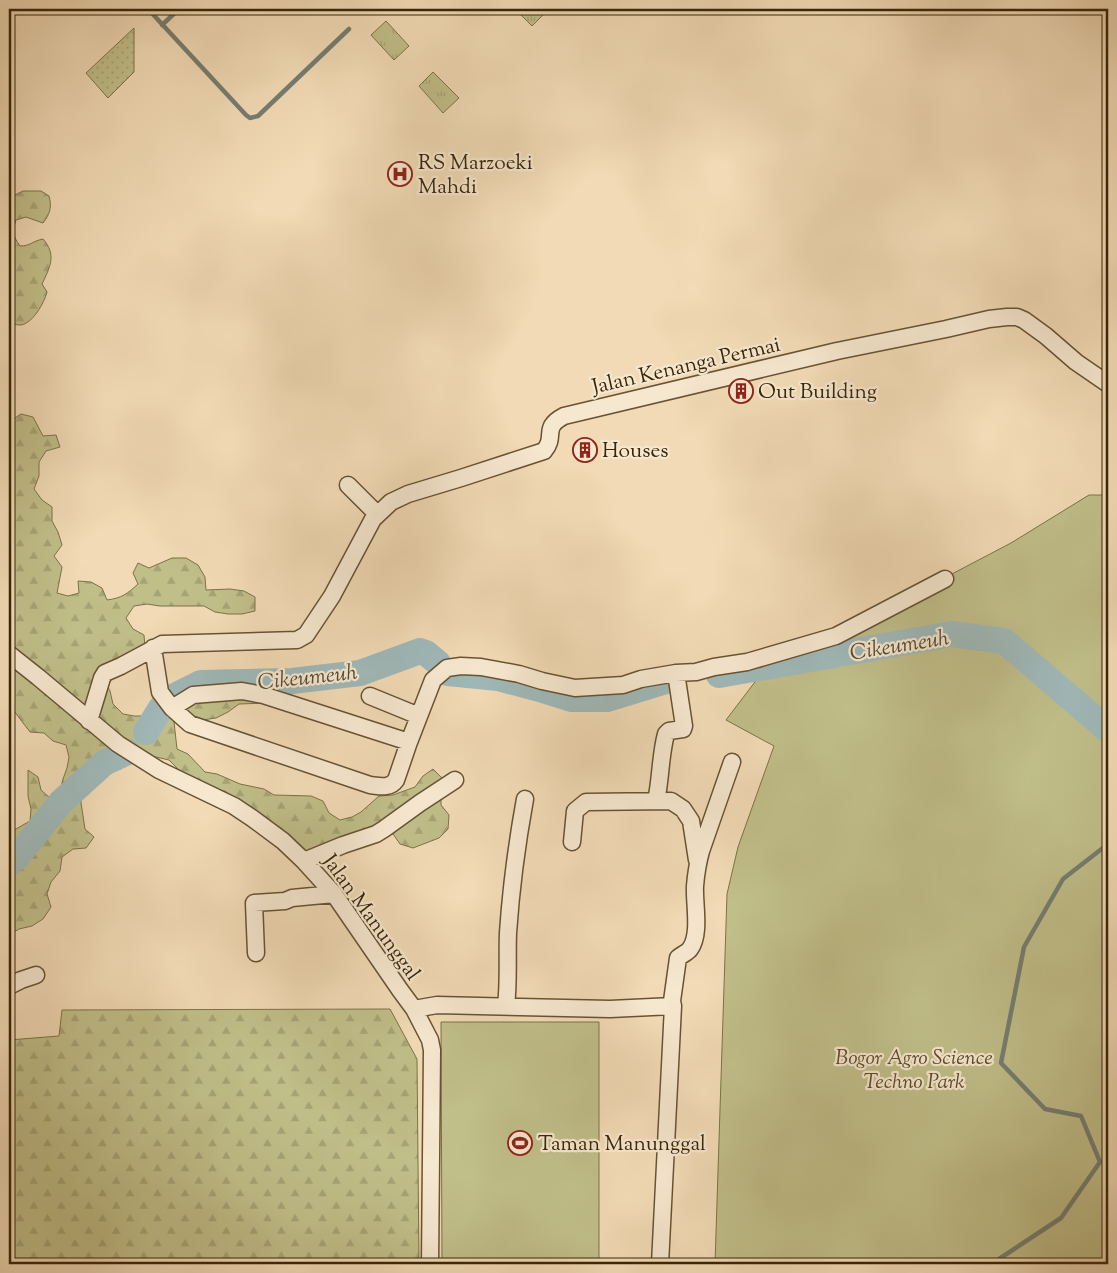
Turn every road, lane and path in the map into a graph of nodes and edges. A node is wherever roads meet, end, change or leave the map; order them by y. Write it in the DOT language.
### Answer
graph roads {
  1 [pos="1108,384"];
  2 [pos="348,485"];
  3 [pos="377,514"];
  4 [pos="945,579"];
  5 [pos="153,648"];
  6 [pos="9,654"];
  7 [pos="676,673"];
  8 [pos="370,696"];
  9 [pos="172,708"];
  10 [pos="419,716"];
  11 [pos="90,721"];
  12 [pos="408,742"];
  13 [pos="732,762"];
  14 [pos="455,780"];
  15 [pos="525,799"];
  16 [pos="656,801"];
  17 [pos="572,842"];
  18 [pos="304,861"];
  19 [pos="698,864"];
  20 [pos="334,894"];
  21 [pos="256,953"];
  22 [pos="36,975"];
  23 [pos="9,986"];
  24 [pos="506,1006"];
  25 [pos="673,1006"];
  26 [pos="414,1009"];
  27 [pos="430,1262"];
  28 [pos="660,1264"];
  1 -- 3 [label="street, Jalan Kenanga Permai"];
  2 -- 3 [label="street"];
  3 -- 5 [label="street, Jalan Kenanga Permai"];
  4 -- 7 [label="street"];
  5 -- 9 [label="street"];
  5 -- 11 [label="street, Jalan Kenanga Permai"];
  6 -- 11 [label="street, Jalan Manunggal"];
  7 -- 10 [label="street"];
  7 -- 16 [label="street"];
  8 -- 10 [label="street"];
  9 -- 12 [label="street"];
  9 -- 12 [label="street"];
  10 -- 12 [label="street"];
  11 -- 18 [label="street, Jalan Manunggal"];
  13 -- 19 [label="street"];
  14 -- 18 [label="street"];
  15 -- 24 [label="street"];
  16 -- 17 [label="street"];
  16 -- 19 [label="street"];
  18 -- 20 [label="street, Jalan Manunggal"];
  19 -- 25 [label="street"];
  20 -- 21 [label="street"];
  20 -- 26 [label="street, Jalan Manunggal"];
  22 -- 23 [label="street"];
  24 -- 25 [label="street"];
  24 -- 26 [label="street"];
  25 -- 28 [label="street"];
  26 -- 27 [label="street, Jalan Manunggal"];
}
